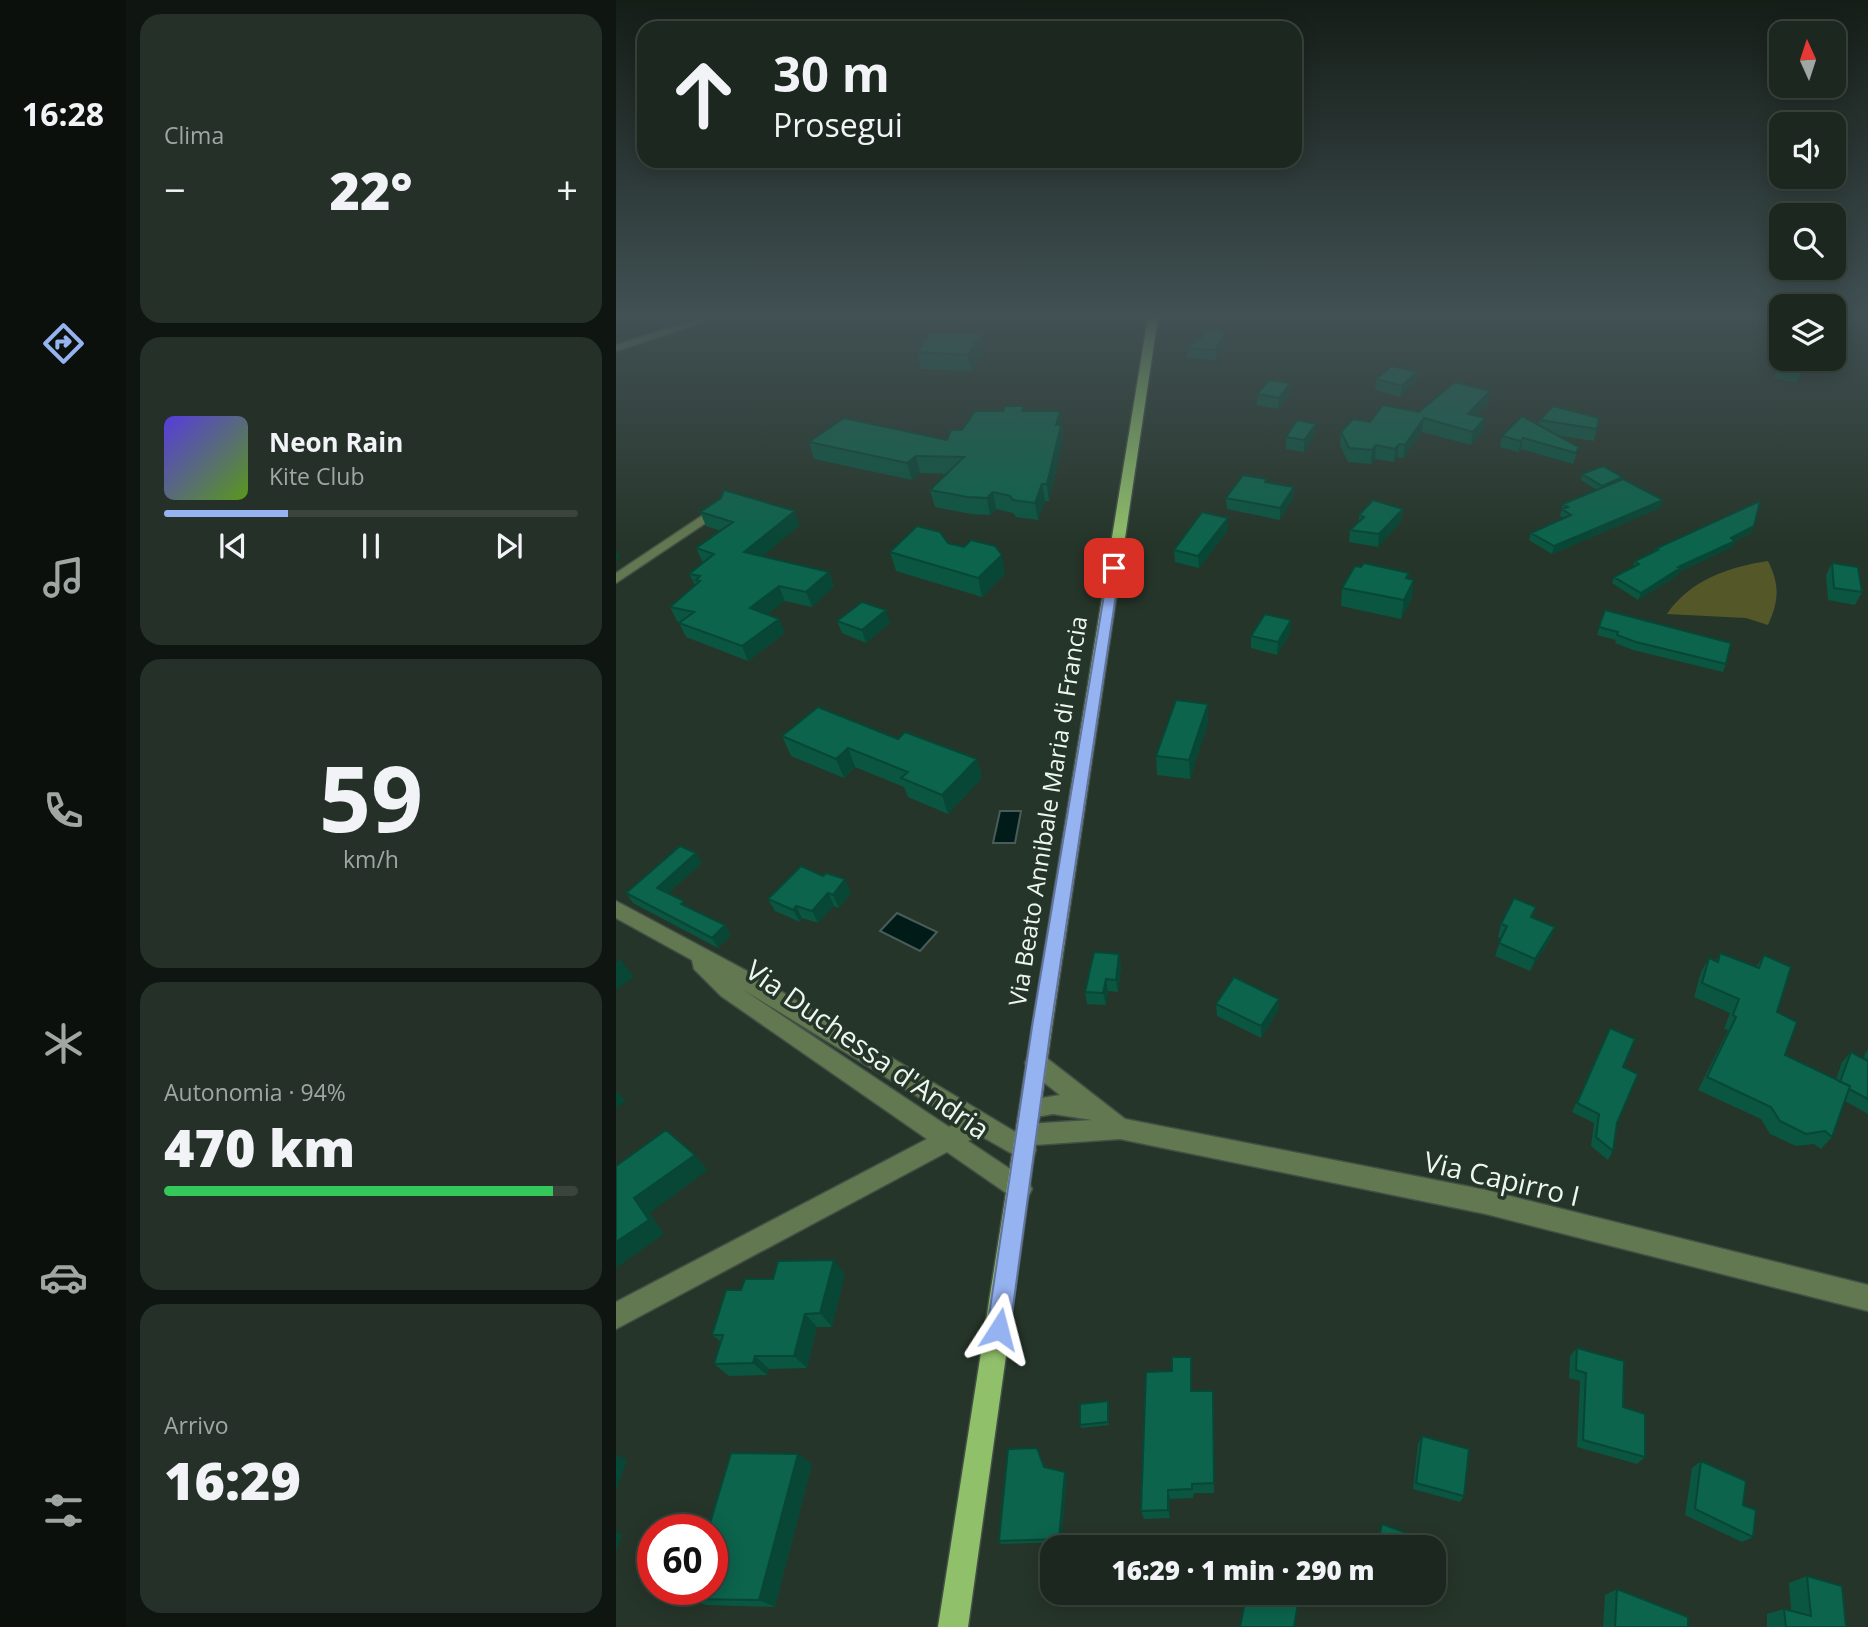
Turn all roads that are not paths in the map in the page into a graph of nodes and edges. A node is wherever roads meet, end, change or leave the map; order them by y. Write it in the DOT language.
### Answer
graph roads {
  1 [pos="1141,393"];
  2 [pos="721,507"];
  3 [pos="616,579"];
  4 [pos="616,909"];
  5 [pos="688,951"];
  6 [pos="1036,1063"];
  7 [pos="1031,1108"];
  8 [pos="1092,1108"];
  9 [pos="981,1122"];
  10 [pos="1121,1128"];
  11 [pos="947,1140"];
  12 [pos="1026,1142"];
  13 [pos="1020,1189"];
  14 [pos="1868,1298"];
  15 [pos="616,1316"];
  16 [pos="953,1627"];
  1 -- 6 [label="main road, Via Beato Annibale Maria di Francia"];
  2 -- 3 [label="street"];
  4 -- 5 [label="street, Via Duchessa d'Andria"];
  5 -- 9 [label="street, Via Duchessa d'Andria"];
  5 -- 11 [label="street, Via Duchessa d'Andria"];
  6 -- 7 [label="main road, Via Beato Annibale Maria di Francia"];
  6 -- 8 [label="street, Via Capirro I"];
  7 -- 8 [label="street, Via Capirro I"];
  7 -- 12 [label="main road, Via Beato Annibale Maria di Francia"];
  8 -- 10 [label="street, Via Capirro I"];
  9 -- 11 [label="street"];
  9 -- 12 [label="street, Via Duchessa d'Andria"];
  10 -- 12 [label="street, Via Capirro I"];
  10 -- 14 [label="street, Via Capirro I"];
  11 -- 13 [label="street, Via Duchessa d'Andria"];
  11 -- 15 [label="street"];
  12 -- 13 [label="main road, Via Beato Annibale Maria di Francia"];
  13 -- 16 [label="main road, Via Beato Annibale Maria di Francia"];
}
